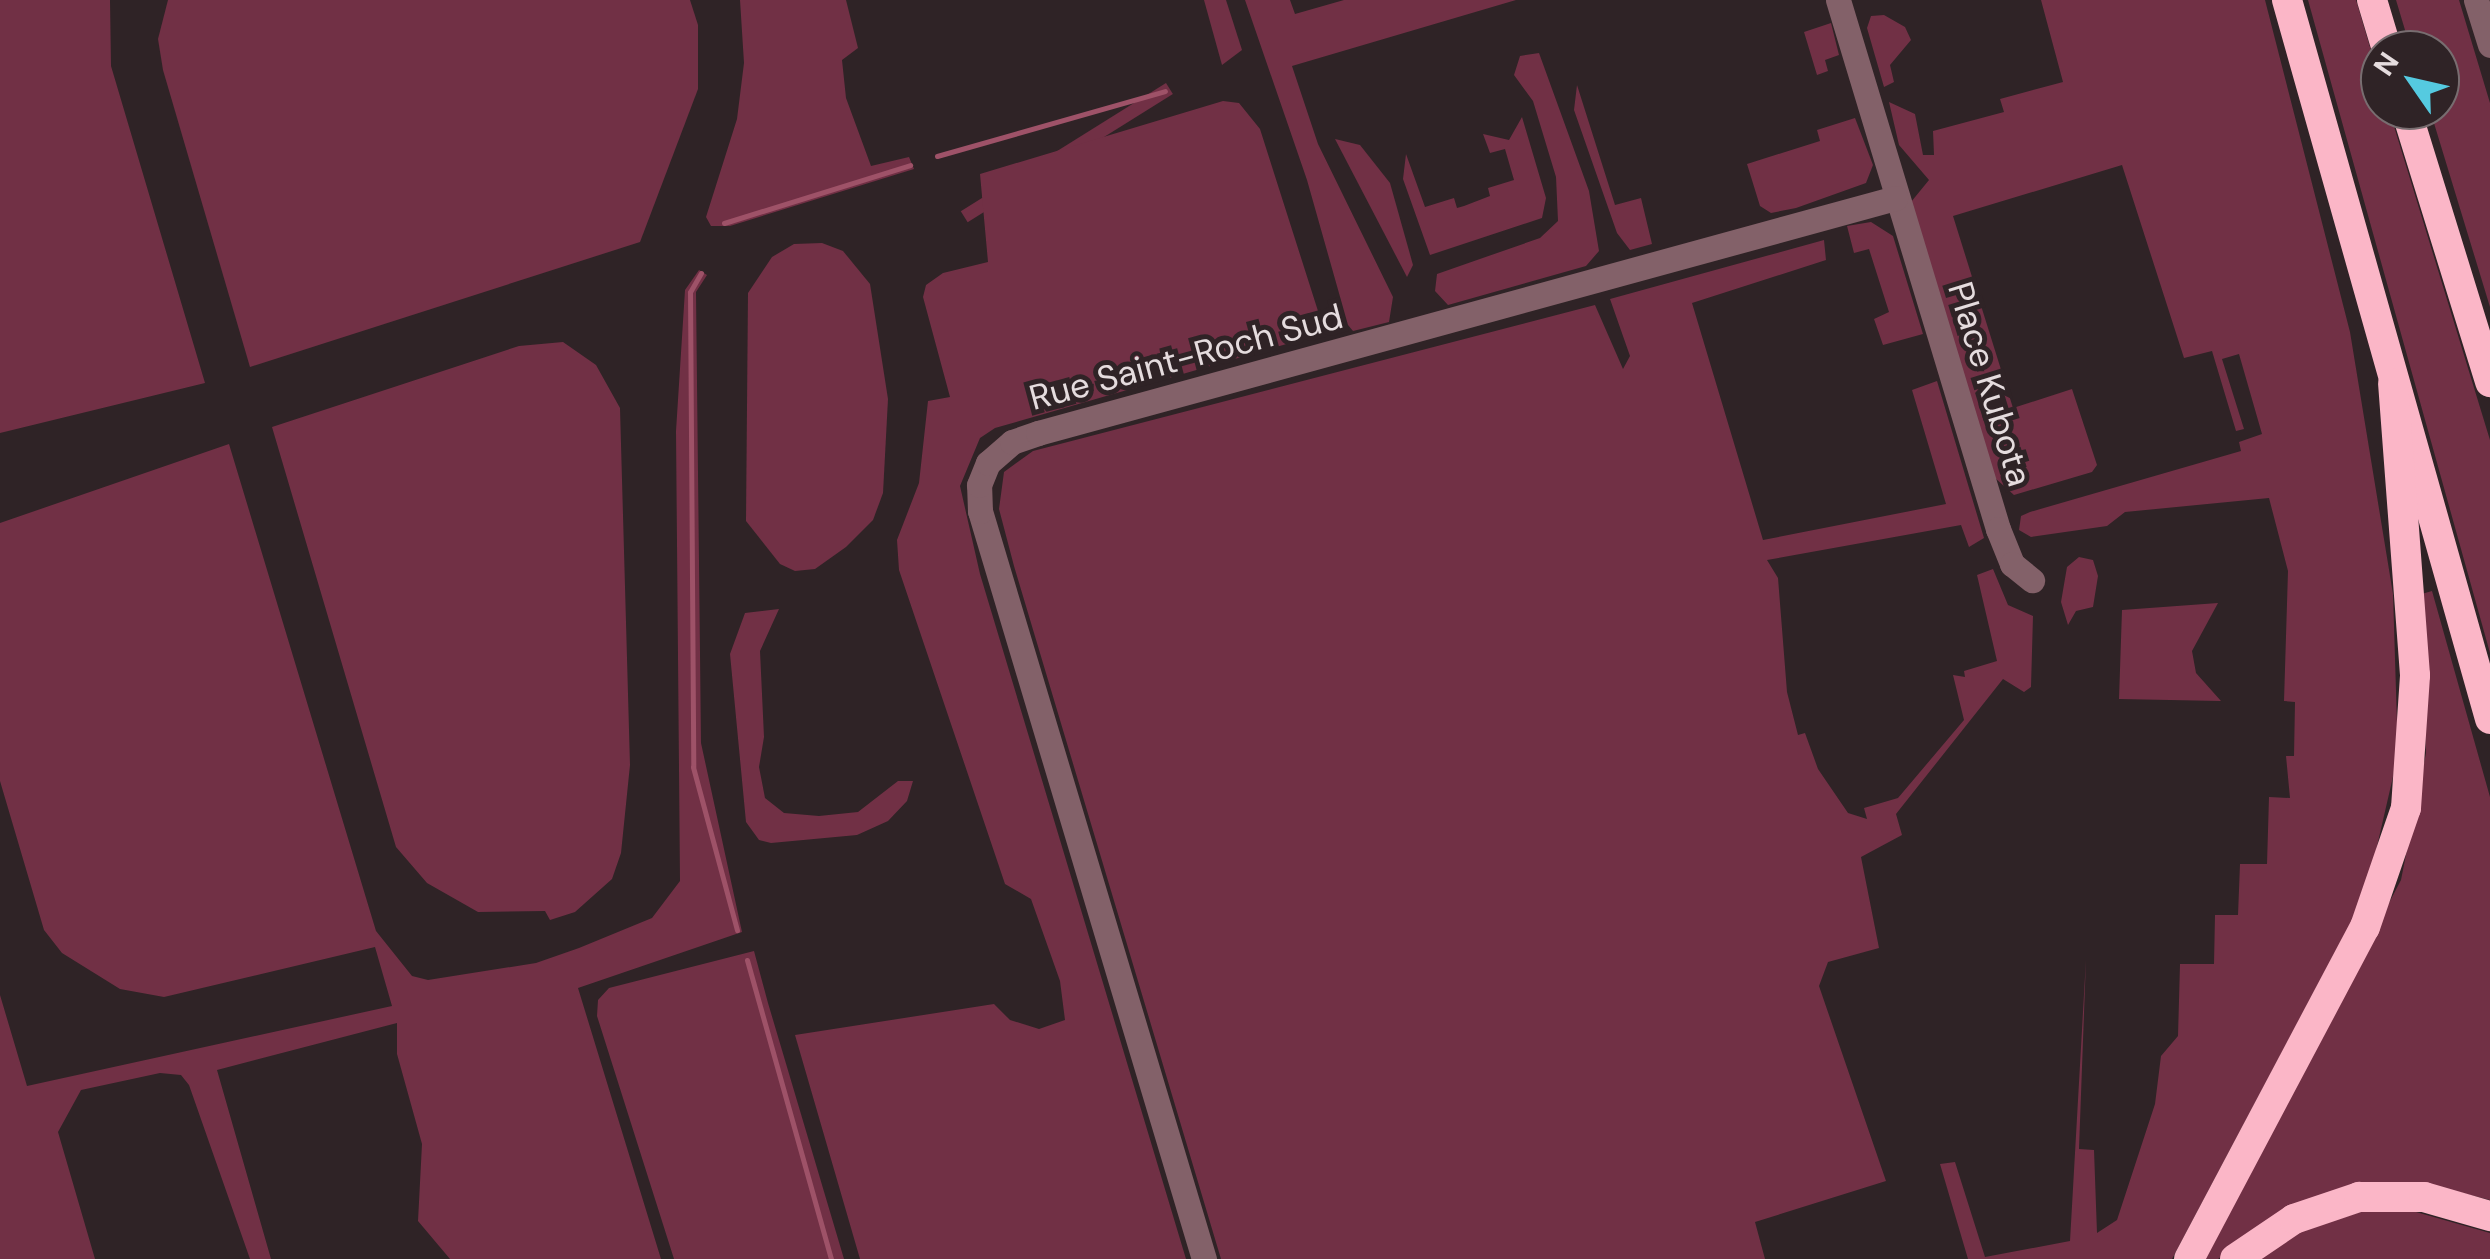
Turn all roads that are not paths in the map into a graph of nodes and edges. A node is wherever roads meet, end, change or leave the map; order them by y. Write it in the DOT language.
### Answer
graph roads {
  1 [pos="1838,0"];
  2 [pos="2288,0"];
  3 [pos="2372,0"];
  4 [pos="2476,0"];
  5 [pos="2382,30"];
  6 [pos="2490,45"];
  7 [pos="2412,130"];
  8 [pos="1895,198"];
  9 [pos="2490,382"];
  10 [pos="2393,384"];
  11 [pos="2032,580"];
  12 [pos="2490,719"];
  13 [pos="2490,1216"];
  14 [pos="1204,1259"];
  15 [pos="2189,1259"];
  16 [pos="2235,1259"];
  1 -- 8 [label="street"];
  2 -- 10 [label="highway"];
  3 -- 5 [label="highway"];
  4 -- 6 [label="street"];
  7 -- 9 [label="highway"];
  8 -- 11 [label="street, Place Kubota"];
  8 -- 14 [label="street, Rue Saint-Roch Sud"];
  10 -- 12 [label="highway"];
  10 -- 15 [label="highway"];
  13 -- 16 [label="highway"];
}
